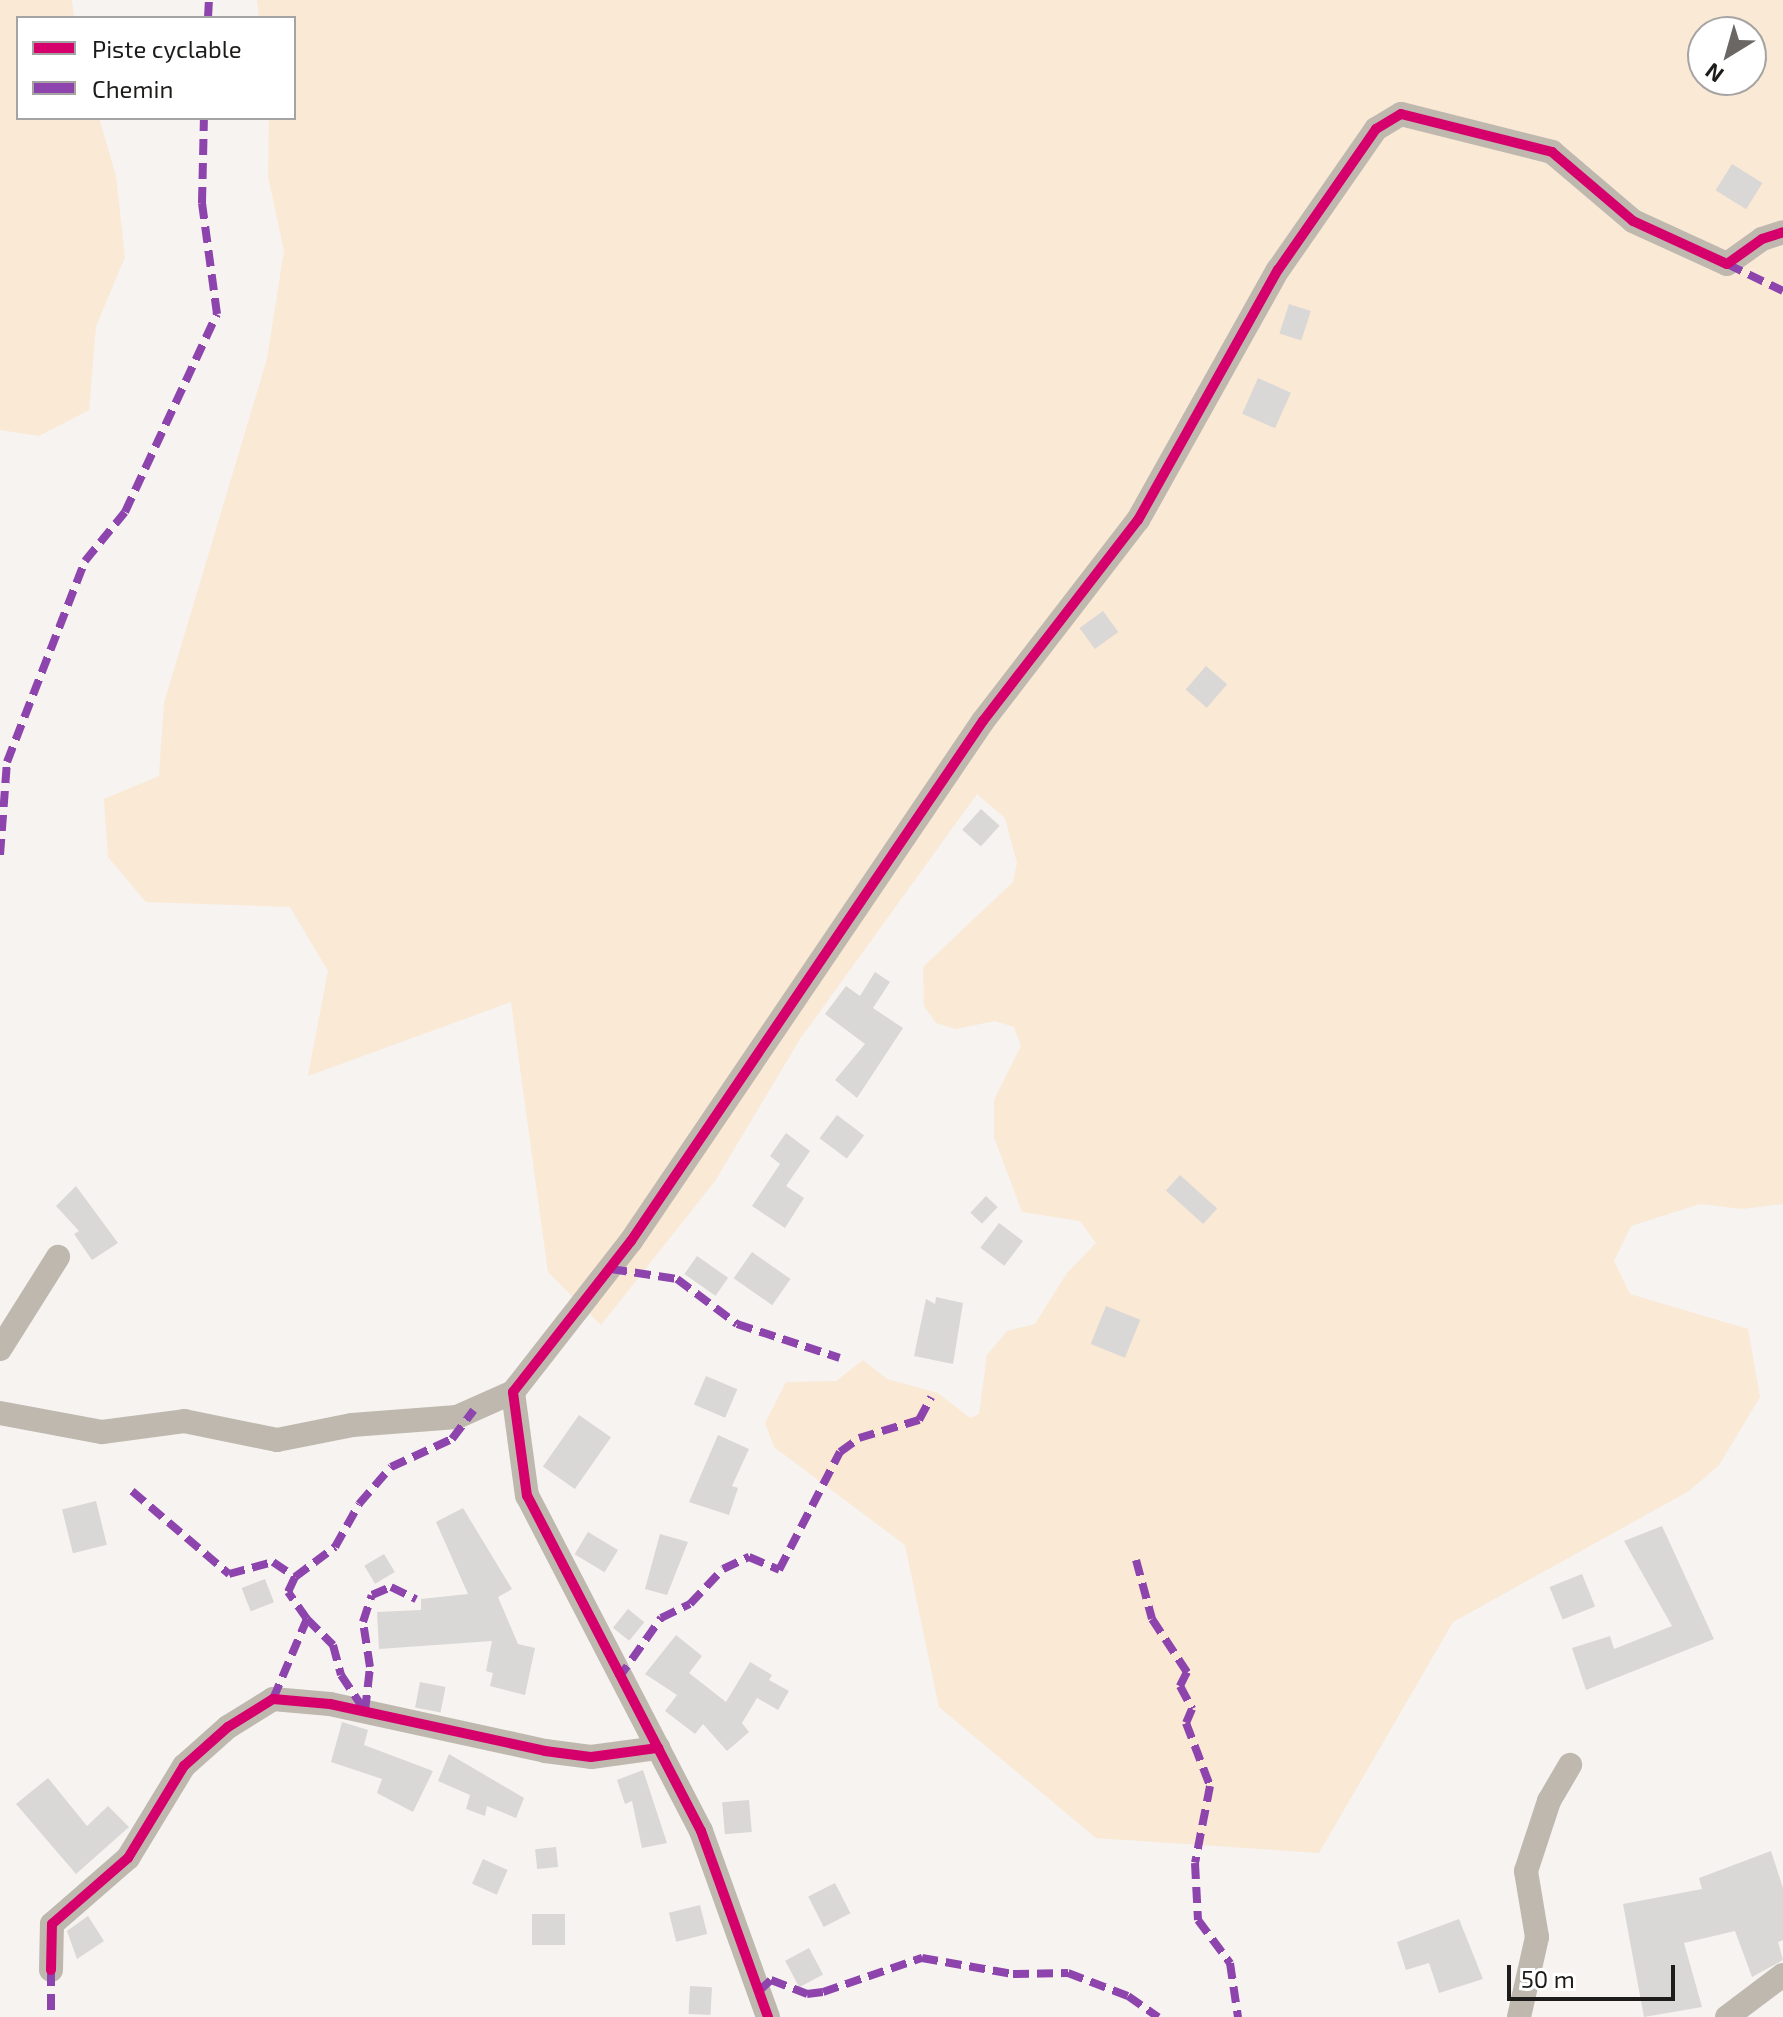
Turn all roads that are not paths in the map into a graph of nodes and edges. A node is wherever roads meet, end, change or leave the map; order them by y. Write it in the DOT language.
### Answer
graph roads {
  1 [pos="1783,232"];
  2 [pos="58,1257"];
  3 [pos="0,1349"];
  4 [pos="513,1392"];
  5 [pos="0,1413"];
  6 [pos="658,1748"];
  7 [pos="1570,1765"];
  8 [pos="51,1970"];
  9 [pos="1783,1975"];
  10 [pos="768,2017"];
  11 [pos="1519,2017"];
  12 [pos="1727,2017"];
  1 -- 4 [label="street"];
  2 -- 3 [label="street"];
  4 -- 5 [label="street"];
  4 -- 6 [label="street"];
  6 -- 8 [label="street"];
  6 -- 10 [label="street"];
  7 -- 11 [label="street"];
  9 -- 12 [label="street"];
}
